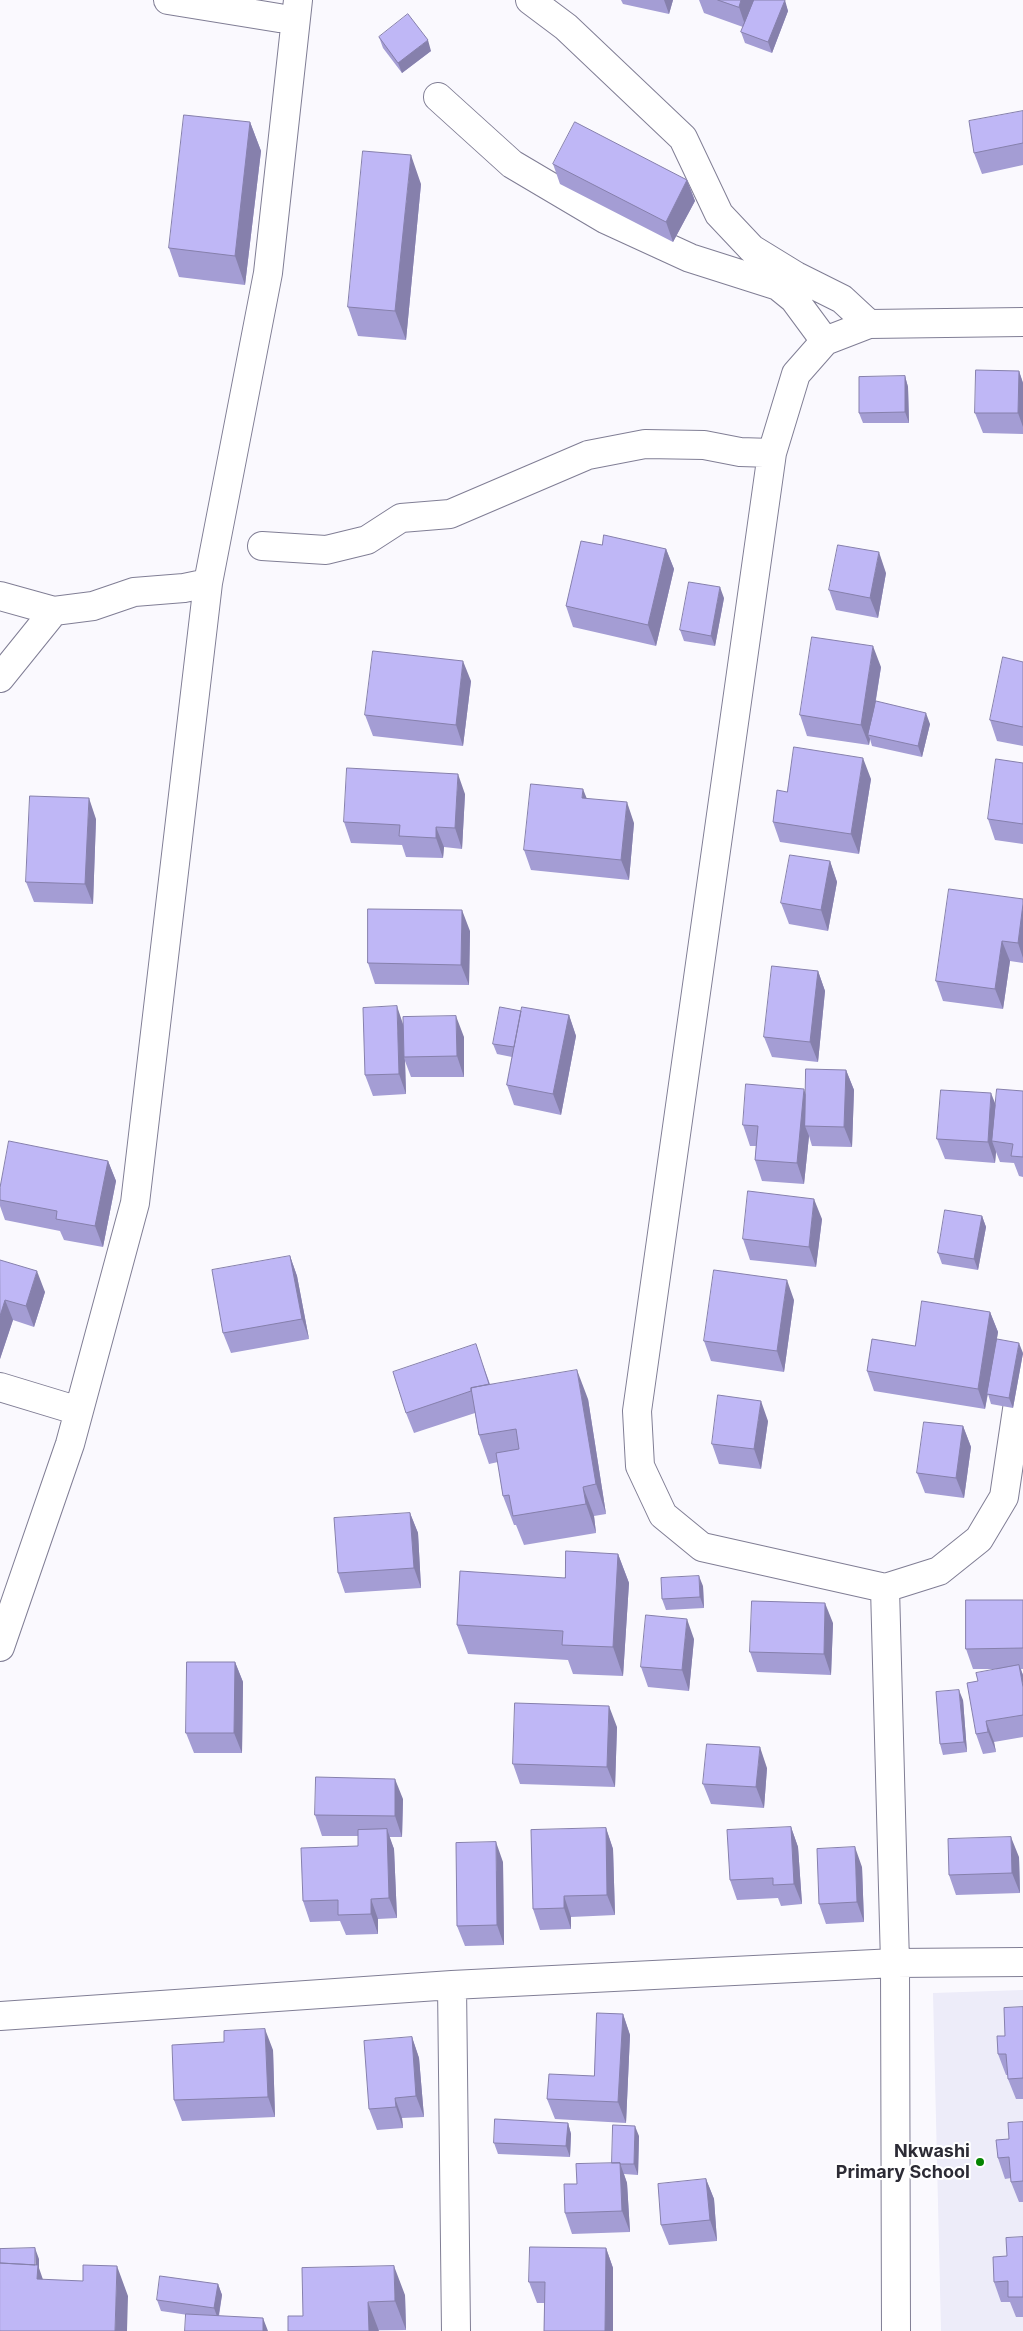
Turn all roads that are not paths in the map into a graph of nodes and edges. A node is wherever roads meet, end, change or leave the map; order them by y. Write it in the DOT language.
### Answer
graph roads {
  1 [pos="168,0"];
  2 [pos="530,0"];
  3 [pos="288,9"];
  4 [pos="438,97"];
  5 [pos="1023,322"];
  6 [pos="869,324"];
  7 [pos="825,341"];
  8 [pos="772,453"];
  9 [pos="262,546"];
  10 [pos="208,583"];
  11 [pos="0,596"];
  12 [pos="54,611"];
  13 [pos="0,678"];
  14 [pos="1023,1369"];
  15 [pos="0,1387"];
  16 [pos="79,1411"];
  17 [pos="885,1588"];
  18 [pos="0,1646"];
  19 [pos="1023,1962"];
  20 [pos="895,1963"];
  21 [pos="452,1985"];
  22 [pos="0,2016"];
  23 [pos="456,2331"];
  24 [pos="896,2331"];
  1 -- 3 [label="street"];
  2 -- 6 [label="street"];
  3 -- 10 [label="street"];
  4 -- 7 [label="street"];
  5 -- 6 [label="street"];
  6 -- 7 [label="street"];
  7 -- 8 [label="street"];
  8 -- 9 [label="street"];
  8 -- 17 [label="street"];
  10 -- 12 [label="street"];
  10 -- 16 [label="street"];
  11 -- 12 [label="street"];
  12 -- 13 [label="street"];
  14 -- 17 [label="street"];
  15 -- 16 [label="street"];
  16 -- 18 [label="street"];
  17 -- 20 [label="street"];
  19 -- 20 [label="street"];
  20 -- 21 [label="street"];
  20 -- 24 [label="street"];
  21 -- 22 [label="street"];
  21 -- 23 [label="street"];
}
